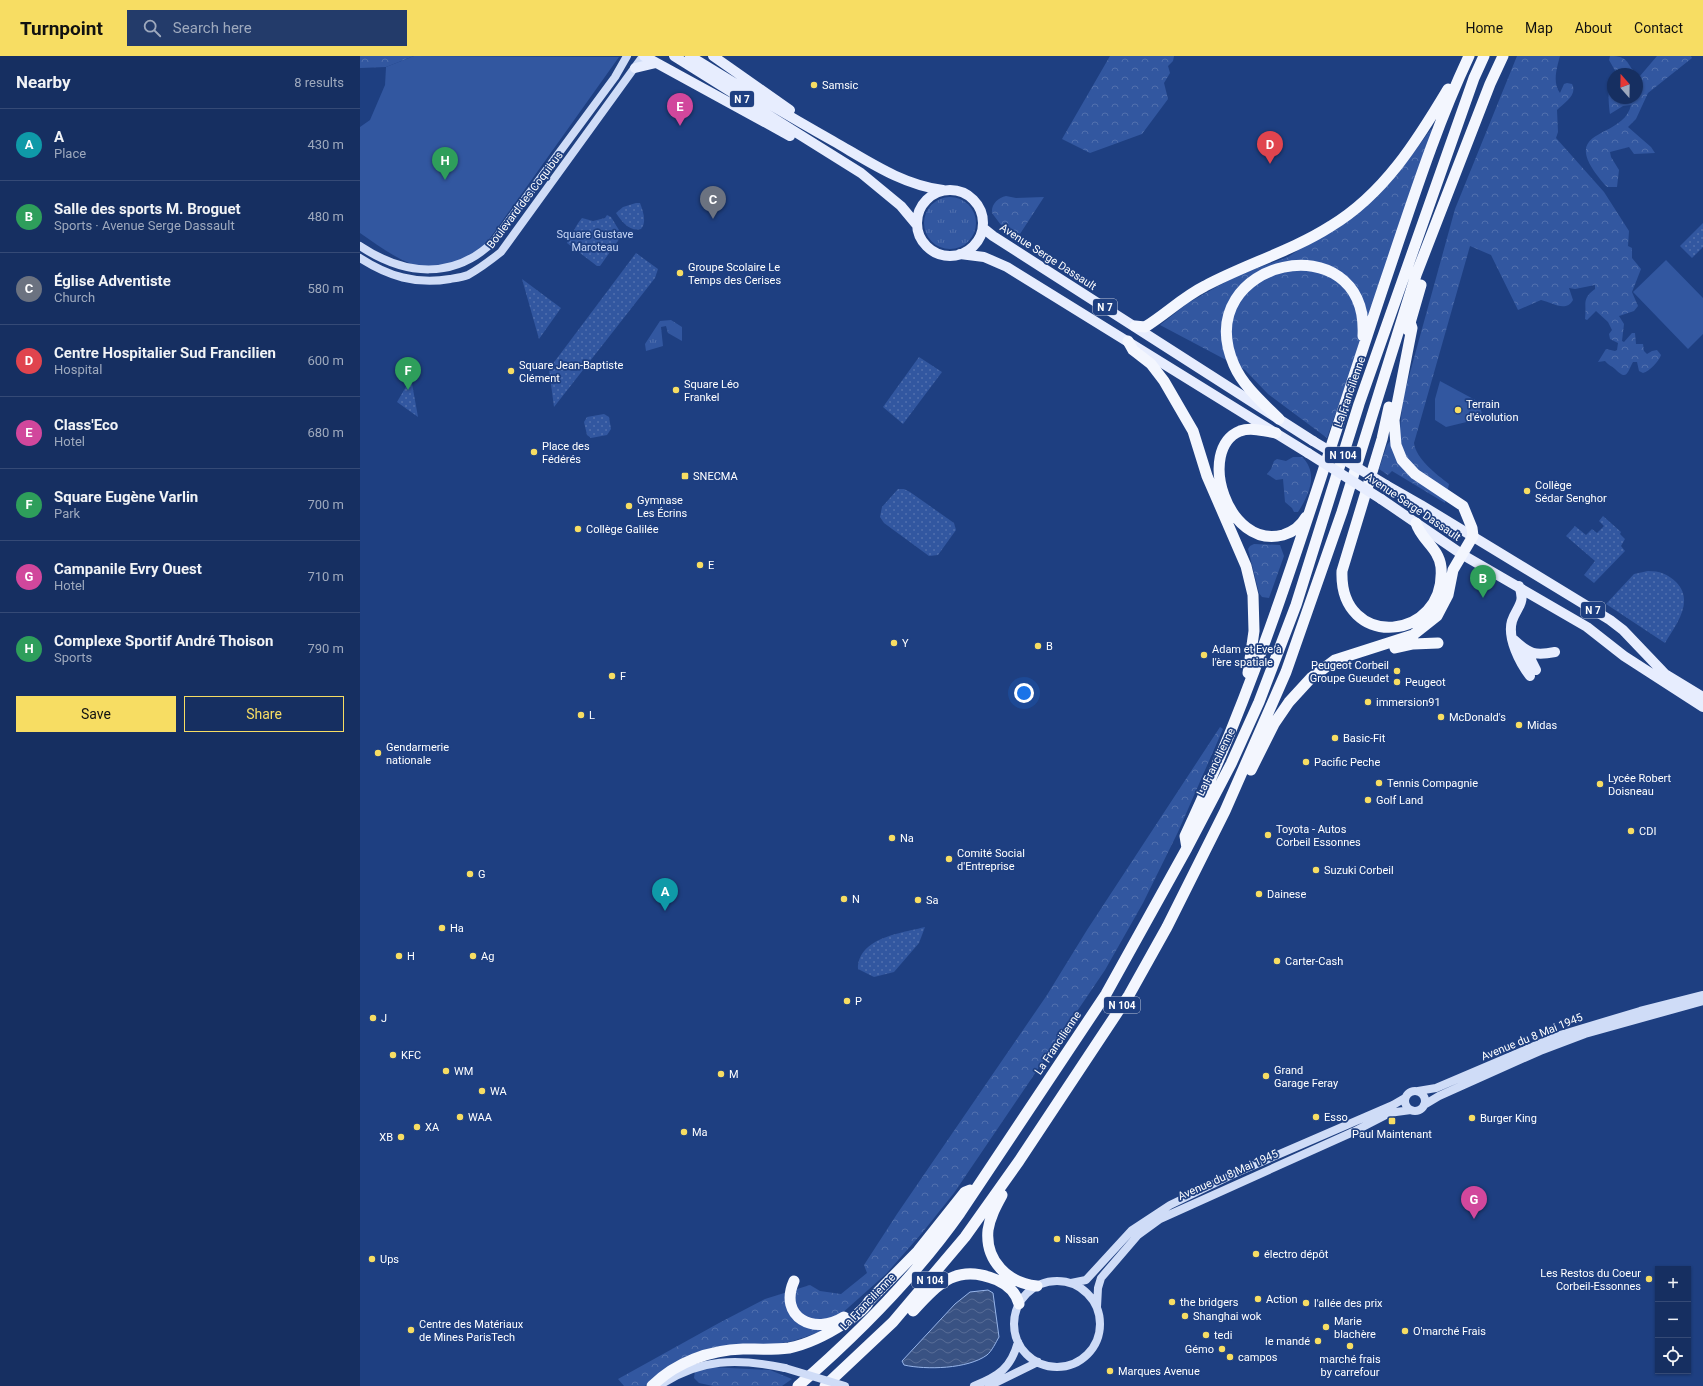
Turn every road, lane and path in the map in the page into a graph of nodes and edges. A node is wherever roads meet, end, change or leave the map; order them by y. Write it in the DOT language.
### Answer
graph roads {
  1 [pos="627,56"];
  2 [pos="643,56"];
  3 [pos="674,56"];
  4 [pos="690,56"];
  5 [pos="713,56"];
  6 [pos="1468,56"];
  7 [pos="1484,56"];
  8 [pos="1503,56"];
  9 [pos="656,63"];
  10 [pos="635,68"];
  11 [pos="820,133"];
  12 [pos="810,142"];
  13 [pos="943,190"];
  14 [pos="916,224"];
  15 [pos="983,228"];
  16 [pos="1430,236"];
  17 [pos="360,246"];
  18 [pos="960,254"];
  19 [pos="360,258"];
  20 [pos="1410,322"];
  21 [pos="1135,326"];
  22 [pos="1128,341"];
  23 [pos="1362,348"];
  24 [pos="1279,419"];
  25 [pos="1276,433"];
  26 [pos="1315,501"];
  27 [pos="1416,523"];
  28 [pos="1472,536"];
  29 [pos="1463,555"];
  30 [pos="1519,586"];
  31 [pos="1538,597"];
  32 [pos="1519,608"];
  33 [pos="1514,640"];
  34 [pos="1438,643"];
  35 [pos="1528,652"];
  36 [pos="1555,652"];
  37 [pos="1329,665"];
  38 [pos="1703,697"];
  39 [pos="1242,700"];
  40 [pos="1703,707"];
  41 [pos="1210,841"];
  42 [pos="1187,848"];
  43 [pos="1703,995"];
  44 [pos="1703,1001"];
  45 [pos="1418,1091"];
  46 [pos="1405,1098"];
  47 [pos="1424,1105"];
  48 [pos="1411,1110"];
  49 [pos="1331,1142"];
  50 [pos="1265,1160"];
  51 [pos="1019,1161"];
  52 [pos="975,1188"];
  53 [pos="794,1281"];
  54 [pos="1071,1283"];
  55 [pos="1037,1286"];
  56 [pos="869,1301"];
  57 [pos="1019,1304"];
  58 [pos="1097,1307"];
  59 [pos="1018,1342"];
  60 [pos="1038,1362"];
  61 [pos="784,1369"];
  62 [pos="652,1386"];
  63 [pos="658,1386"];
  64 [pos="667,1386"];
  65 [pos="798,1386"];
  66 [pos="825,1386"];
  67 [pos="831,1386"];
  68 [pos="845,1386"];
  69 [pos="974,1386"];
  70 [pos="989,1386"];
  1 -- 17 [label="main road, Boulevard des Coquibus"];
  2 -- 9 [label="main road"];
  2 -- 10 [label="main road, Boulevard des Coquibus"];
  3 -- 12 [label="main road, N 7"];
  4 -- 11 [label="main road, N 7"];
  5 -- 11 [label="main road"];
  6 -- 21 [label="highway"];
  6 -- 23 [label="highway"];
  7 -- 42 [label="highway, La Francilienne / N 104"];
  8 -- 16 [label="highway, N 104"];
  9 -- 10 [label="main road"];
  9 -- 12 [label="main road"];
  10 -- 19 [label="main road, Boulevard des Coquibus"];
  11 -- 13 [label="main road, N 7"];
  12 -- 14 [label="main road, N 7"];
  13 -- 14 [label="main road"];
  13 -- 15 [label="main road"];
  14 -- 18 [label="main road"];
  15 -- 18 [label="main road"];
  15 -- 21 [label="main road, Avenue Serge Dassault / N 7"];
  16 -- 20 [label="highway"];
  16 -- 41 [label="highway, N 104"];
  18 -- 22 [label="main road, Avenue Serge Dassault / N 7"];
  20 -- 27 [label="highway"];
  20 -- 28 [label="highway"];
  21 -- 24 [label="main road, Avenue Serge Dassault / N 7"];
  22 -- 25 [label="main road, Avenue Serge Dassault / N 7"];
  22 -- 39 [label="highway"];
  23 -- 24 [label="highway"];
  23 -- 26 [label="highway"];
  24 -- 28 [label="main road, Avenue Serge Dassault / N 7, bridge"];
  25 -- 26 [label="highway"];
  25 -- 27 [label="main road, Avenue Serge Dassault / N 7, bridge"];
  26 -- 39 [label="highway"];
  27 -- 29 [label="main road, Avenue Serge Dassault / N 7"];
  28 -- 29 [label="highway"];
  28 -- 38 [label="main road, Avenue Serge Dassault / N 7"];
  29 -- 30 [label="main road, Avenue Serge Dassault / N 7"];
  29 -- 37 [label="highway"];
  30 -- 31 [label="main road, Avenue Serge Dassault / N 7"];
  30 -- 32 [label="main road"];
  31 -- 32 [label="main road"];
  31 -- 40 [label="main road, Avenue Serge Dassault / N 7"];
  32 -- 33 [label="main road"];
  33 -- 35 [label="main road"];
  33 -- 35 [label="main road"];
  34 -- 37 [label="highway"];
  35 -- 36 [label="main road"];
  37 -- 41 [label="highway"];
  39 -- 42 [label="highway"];
  41 -- 51 [label="highway, N 104"];
  42 -- 52 [label="highway, La Francilienne / N 104"];
  43 -- 45 [label="main road, Avenue du 8 Mai 1945"];
  44 -- 47 [label="main road, Avenue du 8 Mai 1945"];
  45 -- 46 [label="main road, Avenue du 8 Mai 1945"];
  45 -- 47 [label="main road"];
  46 -- 48 [label="main road"];
  46 -- 50 [label="main road, Avenue du 8 Mai 1945"];
  47 -- 48 [label="main road, Avenue du 8 Mai 1945"];
  48 -- 49 [label="main road, Avenue du 8 Mai 1945"];
  49 -- 50 [label="main road"];
  49 -- 58 [label="main road, Avenue du 8 Mai 1945"];
  50 -- 54 [label="main road, Avenue du 8 Mai 1945"];
  51 -- 55 [label="highway"];
  51 -- 66 [label="highway, N 104"];
  52 -- 56 [label="highway"];
  52 -- 65 [label="highway, La Francilienne / N 104"];
  53 -- 56 [label="highway"];
  54 -- 55 [label="main road, Avenue du 8 Mai 1945"];
  54 -- 58 [label="main road"];
  55 -- 57 [label="main road, Avenue du 8 Mai 1945"];
  56 -- 62 [label="highway"];
  57 -- 59 [label="main road, Avenue du 8 Mai 1945"];
  57 -- 67 [label="highway"];
  58 -- 60 [label="main road, Avenue du 8 Mai 1945"];
  59 -- 60 [label="main road, Avenue du 8 Mai 1945"];
  59 -- 69 [label="main road"];
  60 -- 70 [label="main road"];
  61 -- 63 [label="main road"];
  61 -- 64 [label="main road"];
  61 -- 67 [label="main road"];
  61 -- 68 [label="main road, bridge"];
}
